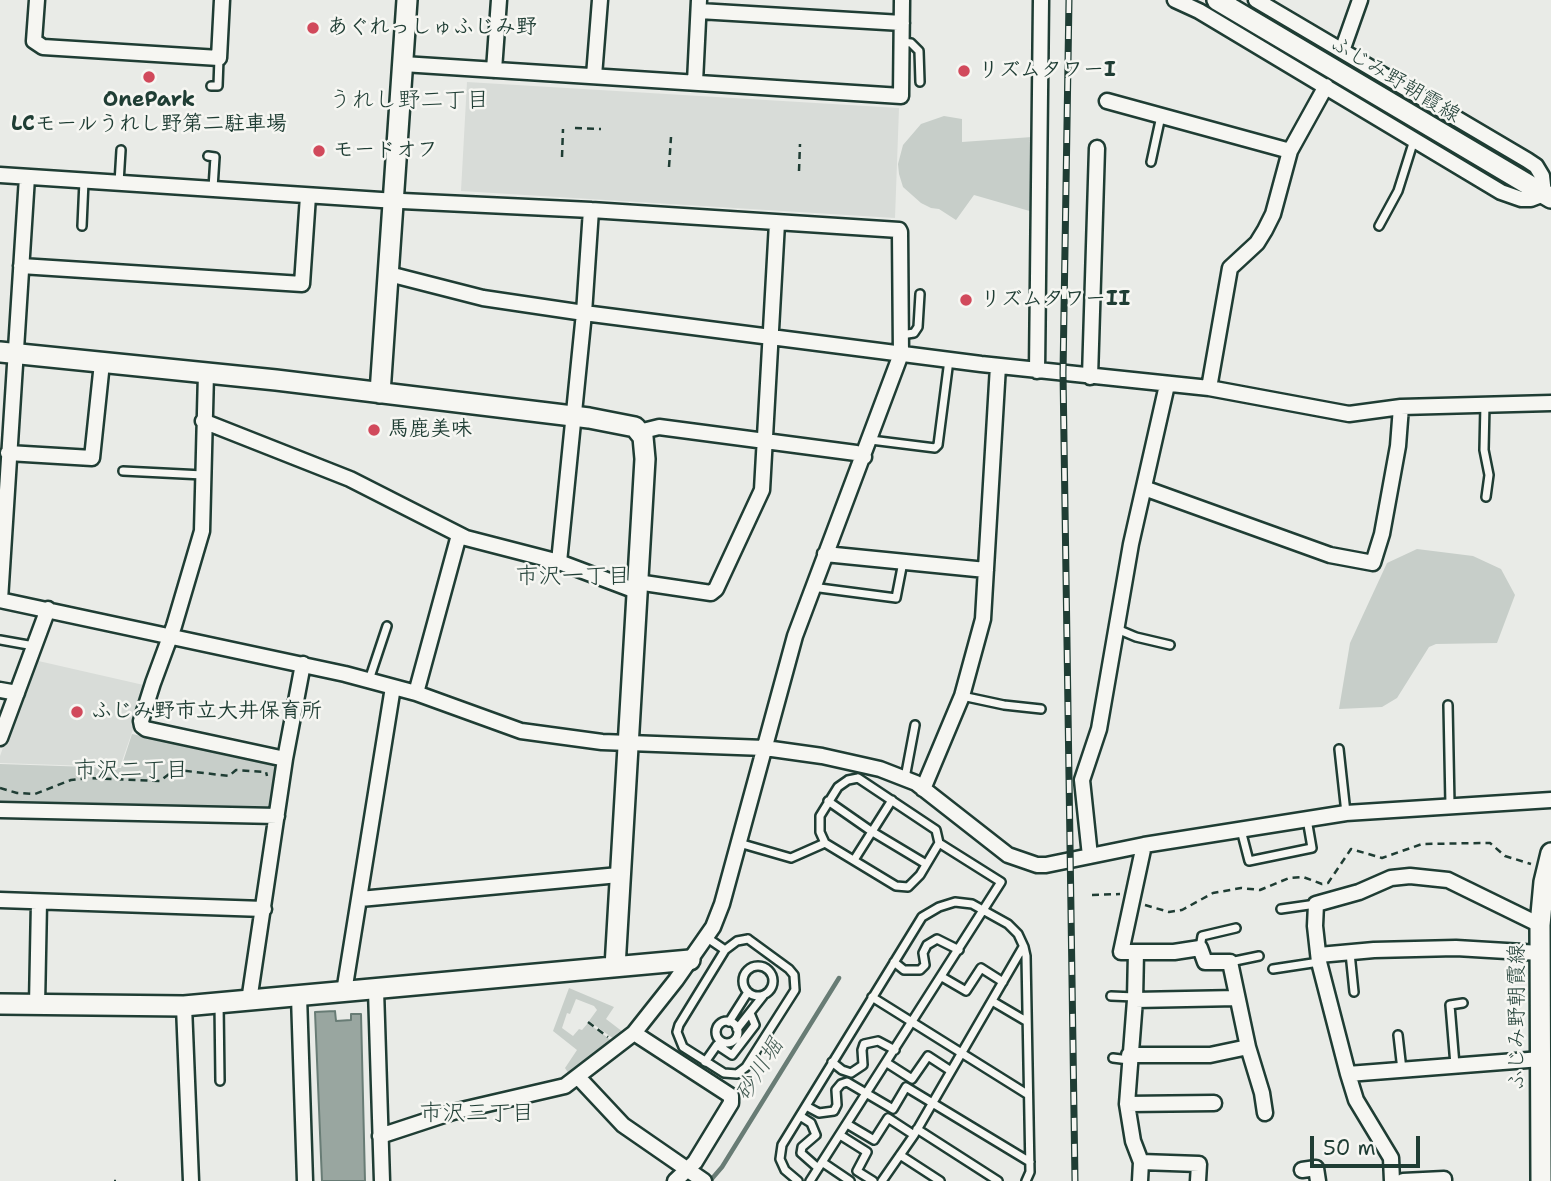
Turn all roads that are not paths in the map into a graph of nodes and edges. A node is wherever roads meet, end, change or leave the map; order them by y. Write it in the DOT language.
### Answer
graph roads {
  1 [pos="37,0"];
  2 [pos="222,0"];
  3 [pos="407,0"];
  4 [pos="499,0"];
  5 [pos="600,0"];
  6 [pos="902,0"];
  7 [pos="1041,0"];
  8 [pos="1175,0"];
  9 [pos="1217,0"];
  10 [pos="1256,0"];
  11 [pos="1360,0"];
  12 [pos="699,6"];
  13 [pos="902,23"];
  14 [pos="902,42"];
  15 [pos="1342,51"];
  16 [pos="219,58"];
  17 [pos="403,64"];
  18 [pos="494,70"];
  19 [pos="594,76"];
  20 [pos="695,82"];
  21 [pos="920,82"];
  22 [pos="211,86"];
  23 [pos="1326,86"];
  24 [pos="1107,101"];
  25 [pos="1161,116"];
  26 [pos="1414,140"];
  27 [pos="1097,148"];
  28 [pos="121,150"];
  29 [pos="1290,150"];
  30 [pos="208,156"];
  31 [pos="1151,162"];
  32 [pos="0,175"];
  33 [pos="27,177"];
  34 [pos="84,181"];
  35 [pos="119,183"];
  36 [pos="213,188"];
  37 [pos="308,195"];
  38 [pos="1547,196"];
  39 [pos="394,201"];
  40 [pos="591,210"];
  41 [pos="777,223"];
  42 [pos="82,226"];
  43 [pos="1378,226"];
  44 [pos="21,266"];
  45 [pos="389,274"];
  46 [pos="920,294"];
  47 [pos="584,313"];
  48 [pos="901,335"];
  49 [pos="772,338"];
  50 [pos="7,352"];
  51 [pos="901,354"];
  52 [pos="949,360"];
  53 [pos="102,363"];
  54 [pos="998,366"];
  55 [pos="1037,371"];
  56 [pos="206,373"];
  57 [pos="1090,377"];
  58 [pos="1167,384"];
  59 [pos="1209,388"];
  60 [pos="380,393"];
  61 [pos="1551,403"];
  62 [pos="1485,404"];
  63 [pos="1401,407"];
  64 [pos="574,416"];
  65 [pos="204,421"];
  66 [pos="639,432"];
  67 [pos="765,440"];
  68 [pos="870,440"];
  69 [pos="8,453"];
  70 [pos="864,457"];
  71 [pos="123,471"];
  72 [pos="203,475"];
  73 [pos="1144,488"];
  74 [pos="1486,497"];
  75 [pos="459,535"];
  76 [pos="825,554"];
  77 [pos="559,562"];
  78 [pos="903,562"];
  79 [pos="986,570"];
  80 [pos="637,587"];
  81 [pos="812,587"];
  82 [pos="0,600"];
  83 [pos="48,610"];
  84 [pos="387,626"];
  85 [pos="1117,629"];
  86 [pos="170,636"];
  87 [pos="0,640"];
  88 [pos="1170,645"];
  89 [pos="34,646"];
  90 [pos="303,664"];
  91 [pos="369,680"];
  92 [pos="393,687"];
  93 [pos="0,690"];
  94 [pos="17,693"];
  95 [pos="416,693"];
  96 [pos="962,696"];
  97 [pos="1448,705"];
  98 [pos="1041,709"];
  99 [pos="915,725"];
  100 [pos="0,738"];
  101 [pos="626,743"];
  102 [pos="765,748"];
  103 [pos="1339,749"];
  104 [pos="285,760"];
  105 [pos="905,778"];
  106 [pos="923,789"];
  107 [pos="892,800"];
  108 [pos="1551,800"];
  109 [pos="828,801"];
  110 [pos="1450,806"];
  111 [pos="0,810"];
  112 [pos="1346,813"];
  113 [pos="277,816"];
  114 [pos="1307,819"];
  115 [pos="1241,829"];
  116 [pos="871,831"];
  117 [pos="738,843"];
  118 [pos="825,843"];
  119 [pos="939,843"];
  120 [pos="1144,845"];
  121 [pos="1090,856"];
  122 [pos="854,860"];
  123 [pos="1549,860"];
  124 [pos="926,863"];
  125 [pos="619,875"];
  126 [pos="360,899"];
  127 [pos="0,900"];
  128 [pos="39,902"];
  129 [pos="1316,904"];
  130 [pos="264,909"];
  131 [pos="1281,909"];
  132 [pos="984,910"];
  133 [pos="1540,925"];
  134 [pos="1236,928"];
  135 [pos="706,937"];
  136 [pos="1024,947"];
  137 [pos="1200,948"];
  138 [pos="725,950"];
  139 [pos="959,950"];
  140 [pos="1136,952"];
  141 [pos="1350,953"];
  142 [pos="1540,953"];
  143 [pos="1259,956"];
  144 [pos="1319,959"];
  145 [pos="690,960"];
  146 [pos="894,962"];
  147 [pos="1230,962"];
  148 [pos="615,967"];
  149 [pos="1273,969"];
  150 [pos="942,977"];
  151 [pos="1003,982"];
  152 [pos="376,990"];
  153 [pos="344,992"];
  154 [pos="748,992"];
  155 [pos="1354,992"];
  156 [pos="299,996"];
  157 [pos="763,996"];
  158 [pos="1111,996"];
  159 [pos="872,997"];
  160 [pos="1237,998"];
  161 [pos="1135,999"];
  162 [pos="249,1001"];
  163 [pos="992,1001"];
  164 [pos="219,1003"];
  165 [pos="1463,1003"];
  166 [pos="0,1004"];
  167 [pos="37,1005"];
  168 [pos="184,1006"];
  169 [pos="750,1013"];
  170 [pos="914,1021"];
  171 [pos="1026,1021"];
  172 [pos="729,1022"];
  173 [pos="1546,1023"];
  174 [pos="737,1029"];
  175 [pos="634,1033"];
  176 [pos="1398,1035"];
  177 [pos="1248,1047"];
  178 [pos="895,1051"];
  179 [pos="962,1053"];
  180 [pos="1129,1057"];
  181 [pos="1112,1058"];
  182 [pos="1541,1059"];
  183 [pos="705,1062"];
  184 [pos="832,1062"];
  185 [pos="887,1063"];
  186 [pos="1455,1065"];
  187 [pos="1402,1070"];
  188 [pos="951,1071"];
  189 [pos="1348,1074"];
  190 [pos="578,1077"];
  191 [pos="220,1081"];
  192 [pos="867,1094"];
  193 [pos="1027,1094"];
  194 [pos="931,1102"];
  195 [pos="1214,1103"];
  196 [pos="1128,1104"];
  197 [pos="806,1106"];
  198 [pos="1265,1113"];
  199 [pos="800,1116"];
  200 [pos="847,1124"];
  201 [pos="915,1132"];
  202 [pos="840,1135"];
  203 [pos="380,1136"];
  204 [pos="1546,1153"];
  205 [pos="900,1155"];
  206 [pos="1030,1162"];
  207 [pos="1142,1162"];
  208 [pos="820,1165"];
  209 [pos="1302,1170"];
  210 [pos="696,1175"];
  211 [pos="191,1181"];
  212 [pos="305,1181"];
  213 [pos="382,1181"];
  214 [pos="675,1181"];
  215 [pos="798,1181"];
  216 [pos="810,1181"];
  217 [pos="850,1181"];
  218 [pos="873,1181"];
  219 [pos="882,1181"];
  220 [pos="940,1181"];
  221 [pos="998,1181"];
  222 [pos="1026,1181"];
  223 [pos="1140,1181"];
  224 [pos="1198,1181"];
  225 [pos="1318,1181"];
  226 [pos="1392,1181"];
  227 [pos="1403,1181"];
  228 [pos="1444,1181"];
  229 [pos="1541,1181"];
  1 -- 16 [label="street"];
  2 -- 16 [label="street"];
  3 -- 17 [label="street"];
  4 -- 18 [label="street"];
  5 -- 19 [label="street"];
  6 -- 13 [label="street"];
  7 -- 55 [label="street"];
  8 -- 23 [label="street"];
  9 -- 38 [label="street, ふじみ野朝霞線"];
  10 -- 15 [label="street"];
  11 -- 15 [label="street"];
  12 -- 13 [label="street"];
  12 -- 20 [label="street"];
  13 -- 14 [label="street"];
  14 -- 20 [label="street"];
  14 -- 21 [label="lane"];
  15 -- 38 [label="street"];
  16 -- 22 [label="lane"];
  17 -- 18 [label="street"];
  17 -- 39 [label="street"];
  18 -- 19 [label="street"];
  19 -- 20 [label="street"];
  23 -- 26 [label="street"];
  23 -- 29 [label="street"];
  24 -- 25 [label="street"];
  25 -- 29 [label="street"];
  25 -- 31 [label="lane"];
  26 -- 38 [label="street"];
  26 -- 43 [label="lane"];
  27 -- 57 [label="street"];
  28 -- 35 [label="lane"];
  29 -- 59 [label="street"];
  30 -- 36 [label="lane"];
  32 -- 33 [label="street"];
  33 -- 34 [label="street"];
  33 -- 44 [label="street"];
  34 -- 35 [label="street"];
  34 -- 42 [label="lane"];
  35 -- 36 [label="street"];
  36 -- 37 [label="street"];
  37 -- 39 [label="street"];
  37 -- 44 [label="street"];
  39 -- 40 [label="street"];
  39 -- 45 [label="street"];
  40 -- 41 [label="street"];
  40 -- 47 [label="street"];
  41 -- 48 [label="street"];
  41 -- 49 [label="street"];
  44 -- 50 [label="street"];
  45 -- 47 [label="street"];
  45 -- 60 [label="street"];
  46 -- 48 [label="lane"];
  47 -- 49 [label="street"];
  47 -- 64 [label="street"];
  48 -- 51 [label="street"];
  49 -- 51 [label="street"];
  49 -- 67 [label="street"];
  50 -- 53 [label="street"];
  50 -- 69 [label="street"];
  51 -- 52 [label="street"];
  51 -- 68 [label="street"];
  52 -- 54 [label="street"];
  52 -- 68 [label="lane"];
  53 -- 56 [label="street"];
  53 -- 69 [label="street"];
  54 -- 55 [label="street"];
  54 -- 79 [label="street"];
  55 -- 57 [label="street"];
  56 -- 60 [label="street"];
  56 -- 65 [label="street"];
  57 -- 58 [label="street"];
  58 -- 59 [label="street"];
  58 -- 73 [label="street"];
  59 -- 63 [label="street"];
  60 -- 64 [label="street"];
  61 -- 62 [label="street"];
  62 -- 63 [label="street"];
  62 -- 74 [label="lane"];
  63 -- 73 [label="street"];
  64 -- 66 [label="street"];
  64 -- 77 [label="street"];
  65 -- 72 [label="street"];
  65 -- 75 [label="street"];
  66 -- 67 [label="street"];
  66 -- 80 [label="street"];
  67 -- 70 [label="street"];
  67 -- 80 [label="street"];
  68 -- 70 [label="street"];
  69 -- 82 [label="street"];
  70 -- 76 [label="street"];
  71 -- 72 [label="lane"];
  72 -- 86 [label="street"];
  73 -- 85 [label="street"];
  75 -- 77 [label="street"];
  75 -- 95 [label="street"];
  76 -- 78 [label="street"];
  76 -- 81 [label="street"];
  77 -- 80 [label="street"];
  78 -- 79 [label="street"];
  78 -- 81 [label="lane"];
  79 -- 96 [label="street"];
  80 -- 101 [label="street"];
  81 -- 102 [label="street"];
  82 -- 83 [label="street"];
  83 -- 86 [label="street"];
  83 -- 89 [label="street"];
  84 -- 91 [label="lane"];
  85 -- 88 [label="lane"];
  85 -- 121 [label="street"];
  86 -- 90 [label="street"];
  86 -- 104 [label="street"];
  87 -- 89 [label="lane"];
  89 -- 94 [label="street"];
  90 -- 91 [label="street"];
  90 -- 104 [label="street"];
  91 -- 92 [label="street"];
  92 -- 95 [label="street"];
  92 -- 126 [label="street"];
  93 -- 94 [label="street"];
  94 -- 100 [label="street"];
  95 -- 101 [label="street"];
  96 -- 98 [label="lane"];
  96 -- 106 [label="street"];
  97 -- 110 [label="lane"];
  99 -- 105 [label="lane"];
  101 -- 102 [label="street"];
  101 -- 125 [label="street"];
  102 -- 105 [label="street"];
  102 -- 117 [label="street"];
  103 -- 112 [label="lane"];
  104 -- 113 [label="street"];
  105 -- 106 [label="street"];
  106 -- 121 [label="street"];
  107 -- 109 [label="lane"];
  107 -- 116 [label="lane"];
  107 -- 119 [label="lane"];
  108 -- 110 [label="street"];
  109 -- 116 [label="lane"];
  109 -- 118 [label="lane"];
  110 -- 112 [label="street"];
  111 -- 113 [label="street"];
  112 -- 114 [label="street"];
  113 -- 130 [label="street"];
  114 -- 115 [label="street"];
  114 -- 115 [label="lane"];
  115 -- 120 [label="street"];
  116 -- 122 [label="lane"];
  116 -- 124 [label="lane"];
  117 -- 118 [label="lane"];
  117 -- 135 [label="street"];
  118 -- 122 [label="lane"];
  119 -- 124 [label="lane"];
  119 -- 132 [label="lane"];
  120 -- 121 [label="street"];
  120 -- 140 [label="street"];
  122 -- 124 [label="lane"];
  123 -- 133 [label="street, ふじみ野朝霞線"];
  125 -- 126 [label="street"];
  125 -- 148 [label="street"];
  126 -- 153 [label="street"];
  127 -- 128 [label="street"];
  128 -- 130 [label="street"];
  128 -- 167 [label="street"];
  129 -- 131 [label="lane"];
  129 -- 133 [label="street"];
  129 -- 144 [label="street"];
  130 -- 162 [label="street"];
  132 -- 136 [label="lane"];
  132 -- 139 [label="lane"];
  132 -- 146 [label="lane"];
  133 -- 142 [label="street, ふじみ野朝霞線"];
  134 -- 137 [label="lane"];
  135 -- 138 [label="lane"];
  135 -- 145 [label="street"];
  136 -- 151 [label="lane"];
  136 -- 171 [label="lane"];
  137 -- 140 [label="street"];
  137 -- 147 [label="street"];
  138 -- 183 [label="lane"];
  138 -- 183 [label="lane"];
  139 -- 146 [label="lane"];
  139 -- 150 [label="lane"];
  140 -- 161 [label="street"];
  141 -- 142 [label="street"];
  141 -- 144 [label="street"];
  141 -- 155 [label="lane"];
  142 -- 173 [label="street, ふじみ野朝霞線"];
  143 -- 147 [label="lane"];
  144 -- 149 [label="lane"];
  144 -- 189 [label="street"];
  145 -- 148 [label="street"];
  145 -- 175 [label="street"];
  146 -- 159 [label="lane"];
  147 -- 160 [label="street"];
  148 -- 152 [label="street"];
  150 -- 151 [label="lane"];
  150 -- 170 [label="lane"];
  151 -- 163 [label="lane"];
  152 -- 153 [label="street"];
  152 -- 203 [label="street"];
  153 -- 156 [label="street"];
  154 -- 157 [label="lane"];
  154 -- 157 [label="lane"];
  154 -- 172 [label="lane"];
  156 -- 162 [label="street"];
  156 -- 212 [label="street"];
  157 -- 169 [label="lane"];
  158 -- 161 [label="lane"];
  159 -- 170 [label="lane"];
  159 -- 184 [label="lane"];
  160 -- 161 [label="street"];
  160 -- 177 [label="street"];
  161 -- 180 [label="street"];
  162 -- 164 [label="street"];
  163 -- 171 [label="lane"];
  163 -- 179 [label="lane"];
  164 -- 168 [label="street"];
  164 -- 191 [label="lane"];
  165 -- 186 [label="lane"];
  166 -- 167 [label="street"];
  167 -- 168 [label="street"];
  168 -- 211 [label="street"];
  169 -- 174 [label="lane"];
  169 -- 183 [label="lane"];
  170 -- 178 [label="lane"];
  170 -- 179 [label="lane"];
  171 -- 193 [label="lane"];
  172 -- 174 [label="lane"];
  172 -- 174 [label="lane"];
  173 -- 182 [label="street, ふじみ野朝霞線"];
  175 -- 190 [label="street"];
  175 -- 210 [label="street"];
  176 -- 187 [label="lane"];
  177 -- 180 [label="street"];
  177 -- 198 [label="street"];
  178 -- 184 [label="lane"];
  178 -- 185 [label="lane"];
  179 -- 188 [label="lane"];
  179 -- 193 [label="lane"];
  180 -- 181 [label="lane"];
  180 -- 196 [label="street"];
  182 -- 186 [label="street"];
  182 -- 204 [label="street, ふじみ野朝霞線"];
  184 -- 197 [label="lane"];
  185 -- 188 [label="lane"];
  185 -- 192 [label="lane"];
  186 -- 187 [label="street"];
  187 -- 189 [label="street"];
  188 -- 194 [label="lane"];
  189 -- 226 [label="street"];
  190 -- 203 [label="street"];
  190 -- 210 [label="street"];
  192 -- 194 [label="lane"];
  192 -- 197 [label="lane"];
  192 -- 200 [label="lane"];
  193 -- 206 [label="lane"];
  194 -- 201 [label="lane"];
  194 -- 206 [label="lane"];
  195 -- 196 [label="street"];
  196 -- 207 [label="street"];
  197 -- 199 [label="lane"];
  199 -- 208 [label="lane"];
  199 -- 215 [label="lane"];
  200 -- 201 [label="lane"];
  200 -- 202 [label="lane"];
  201 -- 205 [label="lane"];
  201 -- 221 [label="lane"];
  202 -- 208 [label="lane"];
  202 -- 218 [label="lane"];
  203 -- 213 [label="street"];
  204 -- 229 [label="street, ふじみ野朝霞線"];
  205 -- 219 [label="lane"];
  205 -- 220 [label="lane"];
  206 -- 222 [label="lane"];
  207 -- 223 [label="street"];
  207 -- 224 [label="street"];
  208 -- 216 [label="lane"];
  208 -- 217 [label="lane"];
  209 -- 225 [label="street"];
  210 -- 214 [label="street"];
  227 -- 228 [label="street"];
}
